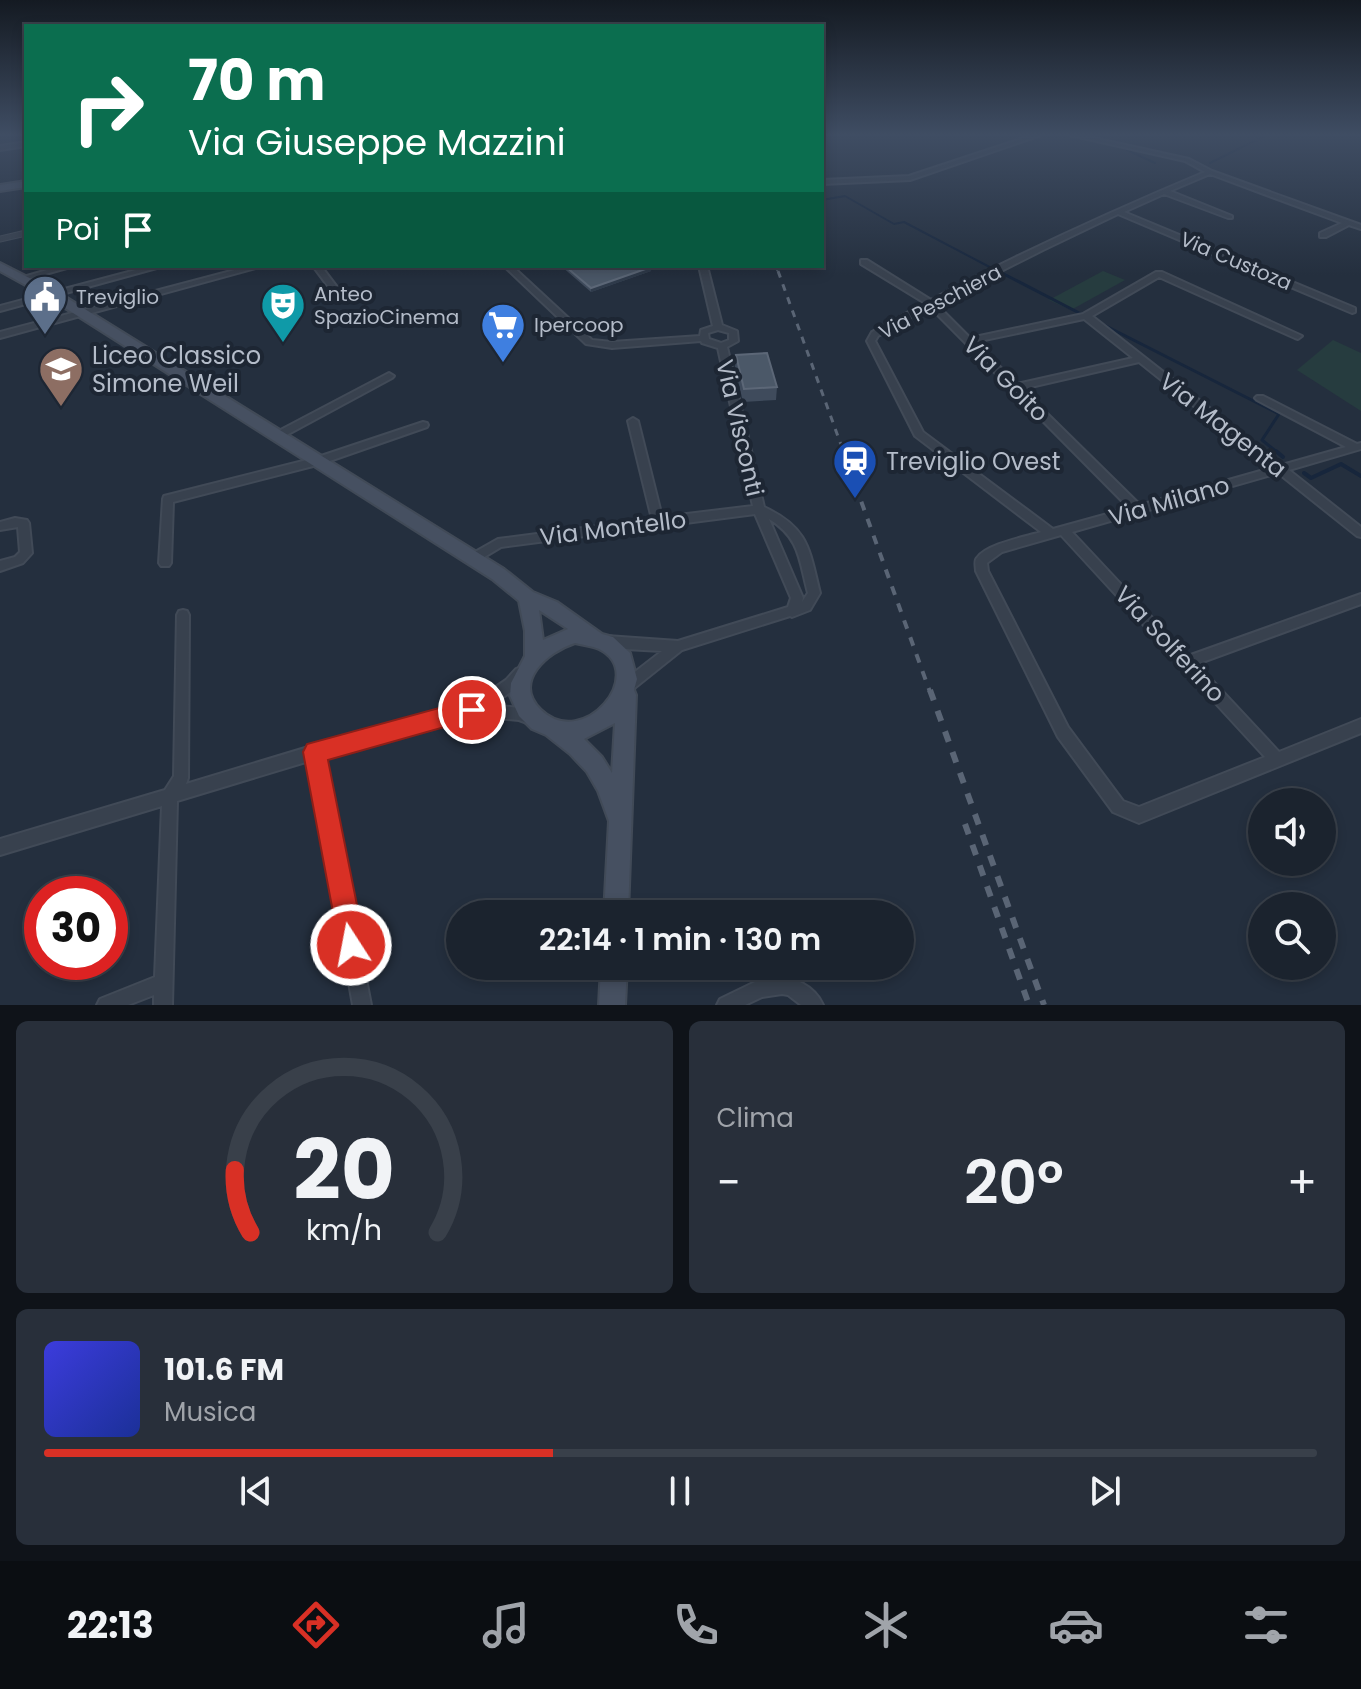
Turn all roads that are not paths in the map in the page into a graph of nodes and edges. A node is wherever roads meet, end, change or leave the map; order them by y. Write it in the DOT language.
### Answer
graph roads {
  1 [pos="1184,182"];
  2 [pos="1238,182"];
  3 [pos="24,184"];
  4 [pos="0,188"];
  5 [pos="1163,191"];
  6 [pos="1119,212"];
  7 [pos="1230,217"];
  8 [pos="1348,223"];
  9 [pos="1361,227"];
  10 [pos="24,233"];
  11 [pos="1323,235"];
  12 [pos="0,239"];
  13 [pos="864,262"];
  14 [pos="0,266"];
  15 [pos="62,268"];
  16 [pos="153,268"];
  17 [pos="251,268"];
  18 [pos="319,268"];
  19 [pos="510,268"];
  20 [pos="703,268"];
  21 [pos="24,278"];
  22 [pos="55,296"];
  23 [pos="342,299"];
  24 [pos="930,303"];
  25 [pos="0,309"];
  26 [pos="1352,310"];
  27 [pos="81,313"];
  28 [pos="1086,316"];
  29 [pos="718,327"];
  30 [pos="0,335"];
  31 [pos="1298,336"];
  32 [pos="703,338"];
  33 [pos="968,341"];
  34 [pos="722,346"];
  35 [pos="1140,359"];
  36 [pos="389,376"];
  37 [pos="1015,388"];
  38 [pos="1260,398"];
  39 [pos="633,421"];
  40 [pos="423,425"];
  41 [pos="277,436"];
  42 [pos="1358,446"];
  43 [pos="317,461"];
  44 [pos="1279,469"];
  45 [pos="759,509"];
  46 [pos="1137,509"];
  47 [pos="658,522"];
  48 [pos="0,526"];
  49 [pos="792,528"];
  50 [pos="771,532"];
  51 [pos="1058,532"];
  52 [pos="1361,533"];
  53 [pos="472,559"];
  54 [pos="165,563"];
  55 [pos="0,566"];
  56 [pos="527,597"];
  57 [pos="1361,599"];
  58 [pos="792,612"];
  59 [pos="183,615"];
  60 [pos="600,640"];
  61 [pos="678,646"];
  62 [pos="1187,662"];
  63 [pos="529,663"];
  64 [pos="627,688"];
  65 [pos="472,710"];
  66 [pos="546,725"];
  67 [pos="1361,726"];
  68 [pos="315,752"];
  69 [pos="1276,759"];
  70 [pos="170,796"];
  71 [pos="620,826"];
  72 [pos="0,847"];
  73 [pos="617,900"];
  74 [pos="613,980"];
  75 [pos="164,982"];
  76 [pos="106,1005"];
  77 [pos="163,1005"];
  78 [pos="362,1005"];
  79 [pos="612,1005"];
  80 [pos="726,1005"];
  81 [pos="814,1005"];
  1 -- 5 [label="street, Via Peschiera"];
  2 -- 8 [label="street"];
  3 -- 4 [label="main road"];
  5 -- 6 [label="street, Via Peschiera"];
  5 -- 7 [label="street"];
  6 -- 24 [label="street, Via Peschiera"];
  6 -- 26 [label="street, Via Custoza"];
  8 -- 9 [label="street"];
  8 -- 11 [label="street"];
  10 -- 12 [label="street"];
  13 -- 24 [label="street, Via Goito"];
  14 -- 21 [label="main road"];
  15 -- 21 [label="street"];
  16 -- 22 [label="street"];
  17 -- 27 [label="street"];
  18 -- 23 [label="street"];
  19 -- 32 [label="street, Via Visconti"];
  20 -- 29 [label="street"];
  21 -- 22 [label="main road"];
  22 -- 25 [label="street"];
  22 -- 27 [label="main road"];
  24 -- 33 [label="street, Via Goito"];
  24 -- 51 [label="street, Via Peschiera"];
  27 -- 30 [label="street"];
  27 -- 41 [label="main road"];
  28 -- 31 [label="street"];
  28 -- 33 [label="street"];
  28 -- 35 [label="street, Via Magenta"];
  29 -- 32 [label="street, Via Visconti"];
  29 -- 34 [label="street, Via Visconti"];
  32 -- 34 [label="street, Via Visconti"];
  33 -- 37 [label="street, Via Goito"];
  34 -- 45 [label="street, Via Visconti"];
  35 -- 37 [label="street"];
  35 -- 44 [label="street, Via Magenta"];
  36 -- 41 [label="street"];
  37 -- 46 [label="street, Via Goito"];
  38 -- 42 [label="street"];
  39 -- 47 [label="street"];
  40 -- 43 [label="street"];
  41 -- 43 [label="main road"];
  42 -- 44 [label="street, Via Milano"];
  43 -- 53 [label="main road"];
  43 -- 54 [label="street"];
  44 -- 46 [label="street, Via Milano"];
  44 -- 52 [label="street, Via Magenta"];
  45 -- 47 [label="street, Via Montello"];
  45 -- 49 [label="street"];
  45 -- 50 [label="street, Via Visconti"];
  46 -- 51 [label="street, Via Milano"];
  47 -- 53 [label="street, Via Montello"];
  48 -- 55 [label="street"];
  49 -- 50 [label="street"];
  49 -- 58 [label="street"];
  50 -- 58 [label="street, Via Visconti"];
  51 -- 62 [label="street, Via Solferino"];
  51 -- 69 [label="street, Via Milano"];
  53 -- 56 [label="main road"];
  56 -- 60 [label="main road"];
  56 -- 63 [label="main road"];
  57 -- 62 [label="street"];
  58 -- 61 [label="street"];
  59 -- 70 [label="street"];
  60 -- 61 [label="street"];
  60 -- 63 [label="main road"];
  60 -- 64 [label="main road"];
  61 -- 64 [label="street"];
  62 -- 69 [label="street, Via Solferino"];
  63 -- 65 [label="street"];
  63 -- 66 [label="main road"];
  64 -- 66 [label="main road"];
  64 -- 71 [label="main road"];
  65 -- 66 [label="street"];
  65 -- 68 [label="street"];
  66 -- 71 [label="main road"];
  67 -- 69 [label="street"];
  68 -- 70 [label="street"];
  68 -- 78 [label="street"];
  70 -- 72 [label="street"];
  70 -- 75 [label="street"];
  71 -- 73 [label="main road"];
  74 -- 79 [label="main road"];
  75 -- 76 [label="street"];
  75 -- 77 [label="street"];
  80 -- 81 [label="street"];
}
